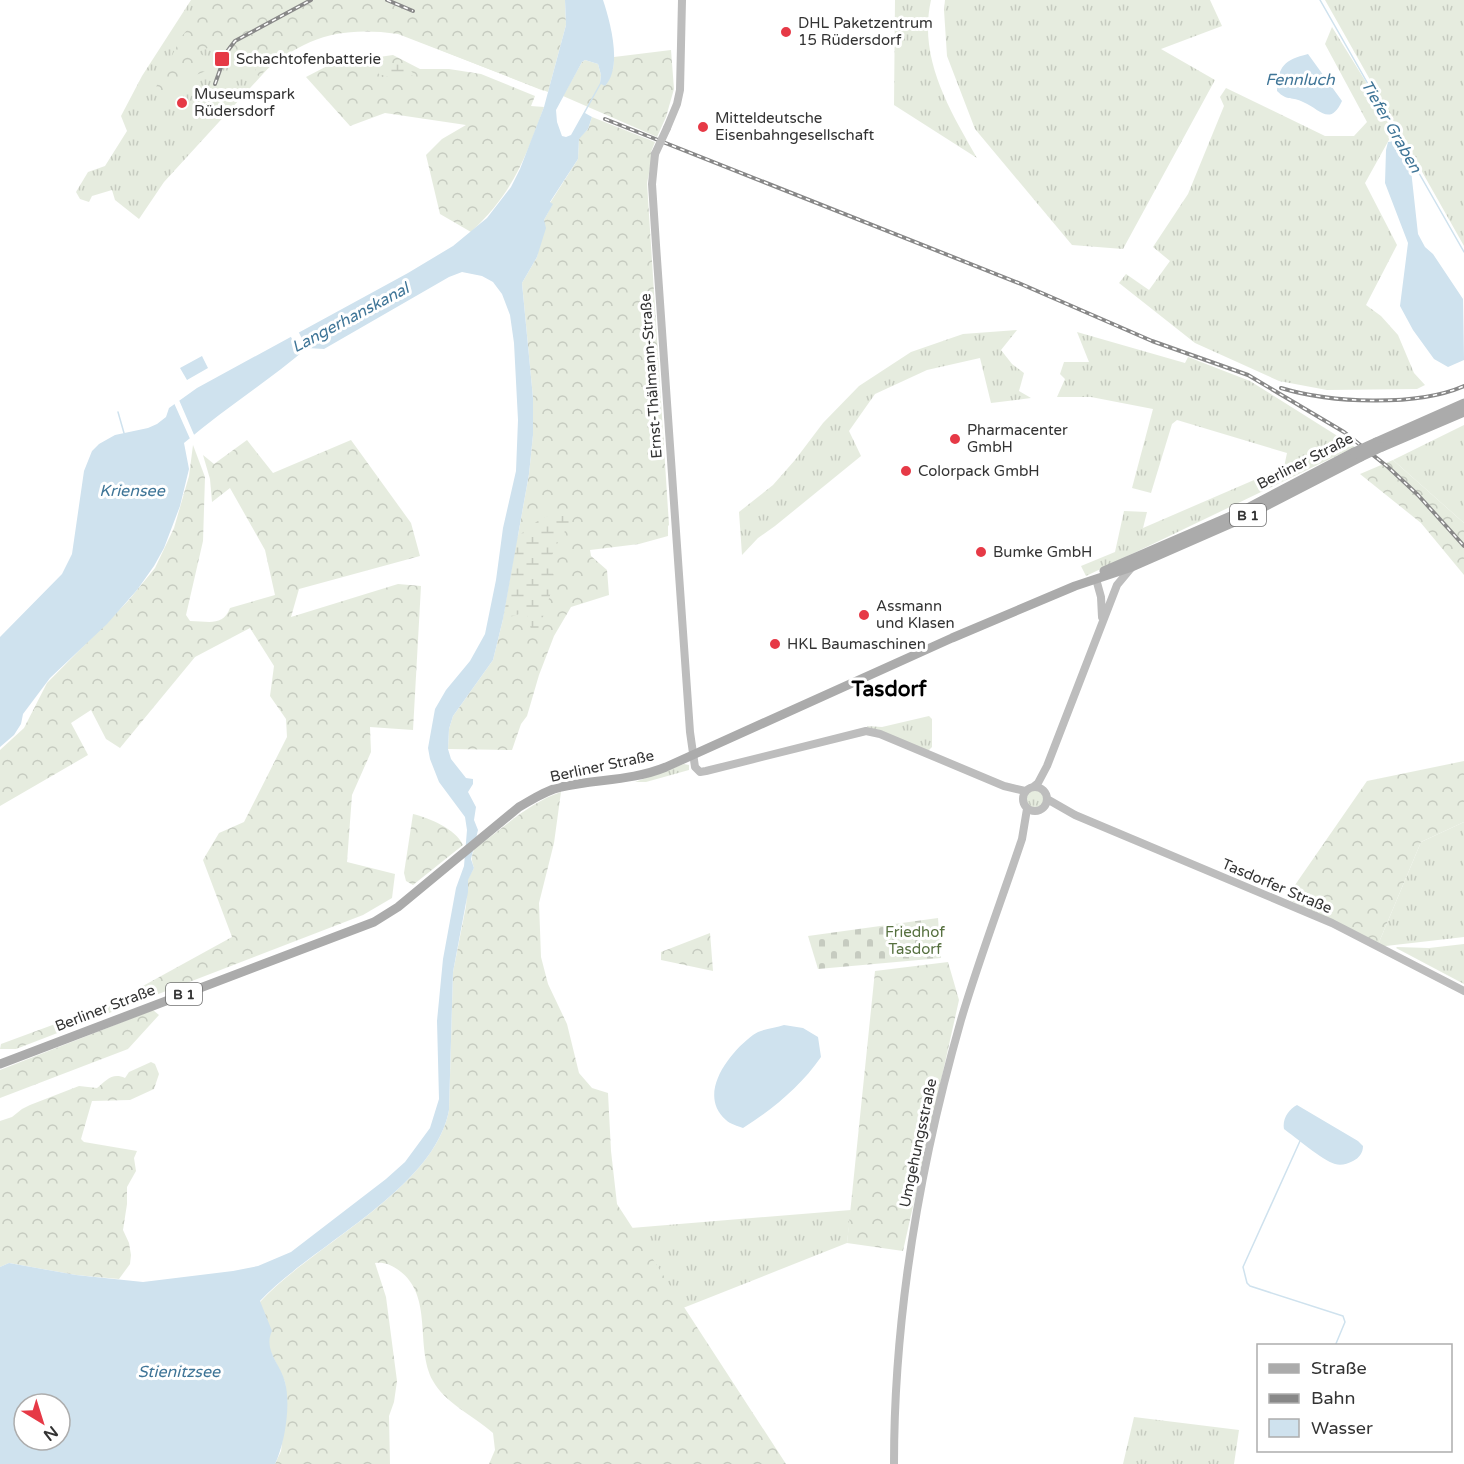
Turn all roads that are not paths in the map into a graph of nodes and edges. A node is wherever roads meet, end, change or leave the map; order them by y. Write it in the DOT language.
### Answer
graph roads {
  1 [pos="682,0"];
  2 [pos="1464,403"];
  3 [pos="1464,412"];
  4 [pos="1379,445"];
  5 [pos="1358,455"];
  6 [pos="1132,567"];
  7 [pos="1096,579"];
  8 [pos="1100,623"];
  9 [pos="692,755"];
  10 [pos="1030,792"];
  11 [pos="1047,799"];
  12 [pos="1035,810"];
  13 [pos="1075,815"];
  14 [pos="1464,991"];
  15 [pos="0,1064"];
  16 [pos="894,1464"];
  1 -- 9 [label="main road, Ernst-Thälmann-Straße, bridge"];
  2 -- 4 [label="main road, Berliner Straße / B 1"];
  3 -- 4 [label="main road, Berliner Straße / B 1"];
  4 -- 5 [label="main road, Berliner Straße / B 1, bridge"];
  5 -- 6 [label="main road, Berliner Straße / B 1"];
  5 -- 7 [label="main road, Berliner Straße / B 1"];
  6 -- 7 [label="main road, Berliner Straße / B 1"];
  6 -- 8 [label="main road"];
  7 -- 8 [label="main road"];
  7 -- 9 [label="main road, Berliner Straße / B 1"];
  8 -- 10 [label="main road"];
  9 -- 10 [label="main road"];
  9 -- 15 [label="main road, Berliner Straße / B 1"];
  10 -- 11 [label="main road"];
  10 -- 12 [label="main road"];
  11 -- 12 [label="main road, Umgehungsstraße"];
  11 -- 13 [label="main road, Tasdorfer Straße"];
  12 -- 13 [label="main road, Tasdorfer Straße"];
  12 -- 16 [label="main road, Umgehungsstraße"];
  13 -- 14 [label="main road, Tasdorfer Straße"];
}
